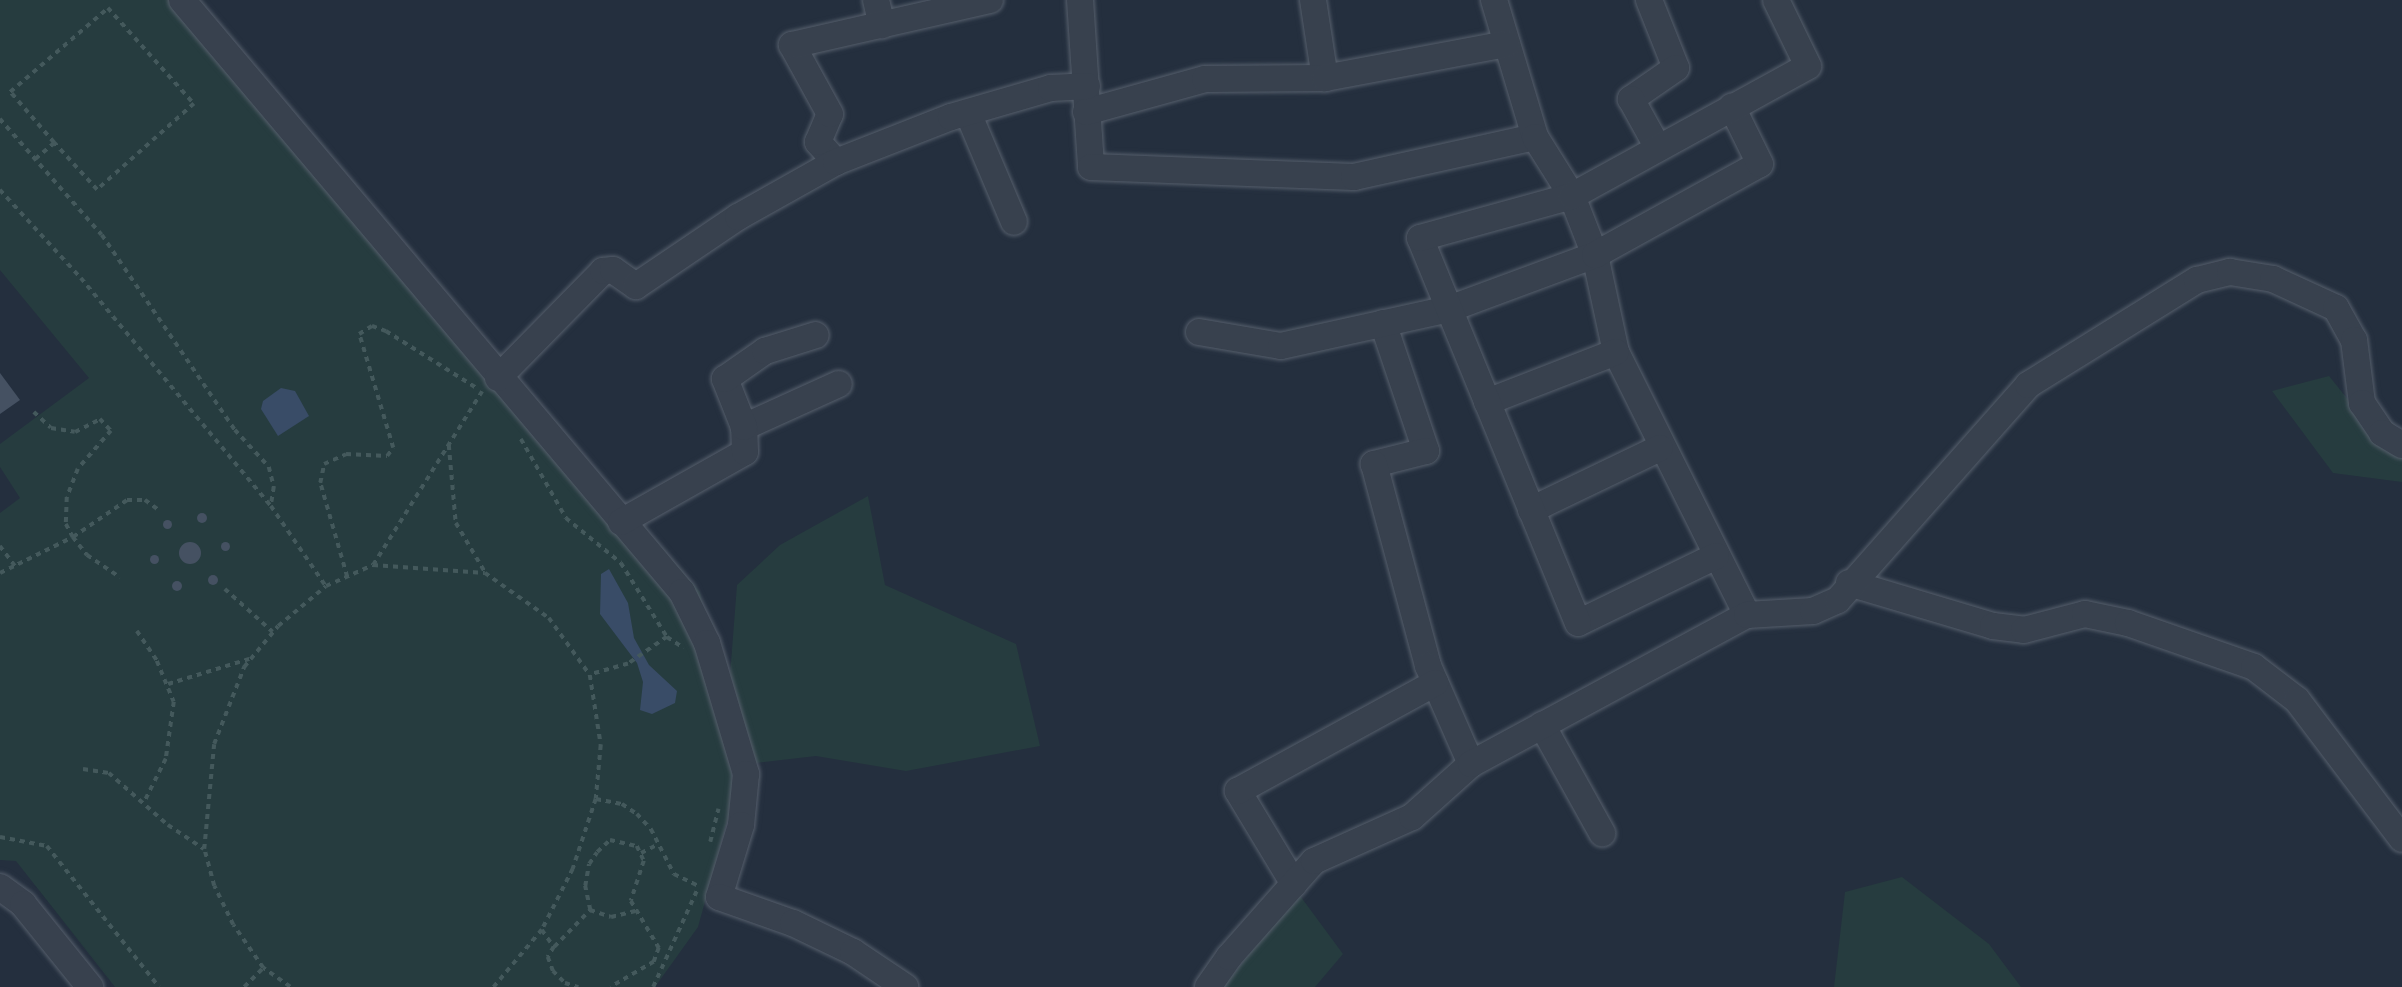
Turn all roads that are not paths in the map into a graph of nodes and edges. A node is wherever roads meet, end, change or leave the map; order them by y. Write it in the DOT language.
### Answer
graph roads {
  1 [pos="182,0"];
  2 [pos="986,0"];
  3 [pos="1080,0"];
  4 [pos="1312,0"];
  5 [pos="1494,0"];
  6 [pos="1649,0"];
  7 [pos="1776,0"];
  8 [pos="879,12"];
  9 [pos="1507,44"];
  10 [pos="1325,78"];
  11 [pos="1086,99"];
  12 [pos="1732,107"];
  13 [pos="968,113"];
  14 [pos="1535,137"];
  15 [pos="1658,148"];
  16 [pos="836,162"];
  17 [pos="1572,196"];
  18 [pos="1014,222"];
  19 [pos="1595,255"];
  20 [pos="1449,309"];
  21 [pos="1383,323"];
  22 [pos="1199,332"];
  23 [pos="816,335"];
  24 [pos="1616,352"];
  25 [pos="839,384"];
  26 [pos="490,387"];
  27 [pos="1487,402"];
  28 [pos="744,427"];
  29 [pos="2402,445"];
  30 [pos="1660,448"];
  31 [pos="1531,510"];
  32 [pos="621,522"];
  33 [pos="1716,556"];
  34 [pos="1849,583"];
  35 [pos="1747,615"];
  36 [pos="1435,683"];
  37 [pos="1542,725"];
  38 [pos="1471,764"];
  39 [pos="1602,833"];
  40 [pos="2402,839"];
  41 [pos="1294,884"];
  42 [pos="0,887"];
  43 [pos="90,987"];
  44 [pos="905,987"];
  45 [pos="1209,987"];
  1 -- 26 [label="street"];
  2 -- 8 [label="street"];
  3 -- 11 [label="street"];
  4 -- 10 [label="street"];
  5 -- 9 [label="street"];
  6 -- 15 [label="street"];
  7 -- 12 [label="street"];
  8 -- 16 [label="street"];
  9 -- 10 [label="street"];
  9 -- 14 [label="street"];
  10 -- 11 [label="street"];
  11 -- 13 [label="street"];
  11 -- 14 [label="street"];
  12 -- 15 [label="street"];
  12 -- 19 [label="street"];
  13 -- 16 [label="street"];
  13 -- 18 [label="street"];
  14 -- 17 [label="street"];
  15 -- 17 [label="street"];
  16 -- 26 [label="street"];
  17 -- 19 [label="street"];
  17 -- 20 [label="street"];
  19 -- 20 [label="street"];
  19 -- 24 [label="street"];
  20 -- 21 [label="street"];
  20 -- 27 [label="street"];
  21 -- 22 [label="street"];
  21 -- 36 [label="street"];
  23 -- 28 [label="street"];
  24 -- 27 [label="street"];
  24 -- 30 [label="street"];
  25 -- 28 [label="street"];
  26 -- 32 [label="street"];
  27 -- 31 [label="street"];
  28 -- 32 [label="street"];
  29 -- 34 [label="street"];
  30 -- 31 [label="street"];
  30 -- 33 [label="street"];
  31 -- 33 [label="street"];
  32 -- 44 [label="street"];
  33 -- 35 [label="street"];
  34 -- 35 [label="street"];
  34 -- 40 [label="street"];
  35 -- 37 [label="street"];
  36 -- 38 [label="street"];
  36 -- 41 [label="street"];
  37 -- 38 [label="street"];
  37 -- 39 [label="street"];
  38 -- 41 [label="street"];
  41 -- 45 [label="street"];
  42 -- 43 [label="street"];
}
